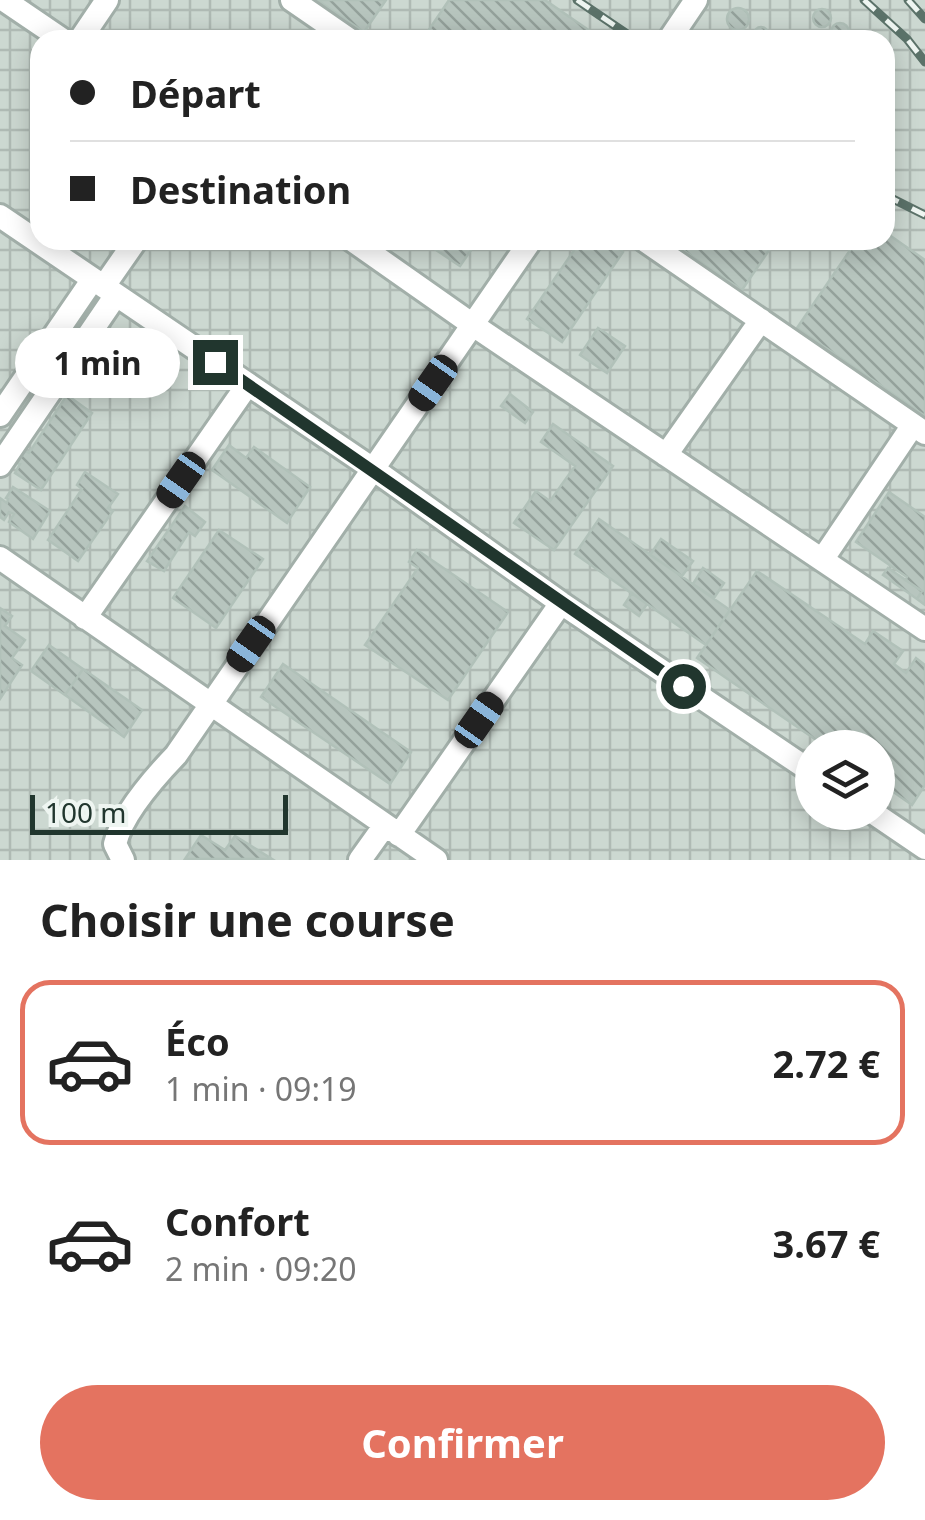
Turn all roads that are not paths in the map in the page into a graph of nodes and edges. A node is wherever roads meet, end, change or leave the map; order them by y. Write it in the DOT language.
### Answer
graph roads {
  1 [pos="4,0"];
  2 [pos="107,0"];
  3 [pos="292,0"];
  4 [pos="696,0"];
  5 [pos="48,30"];
  6 [pos="87,30"];
  7 [pos="336,30"];
  8 [pos="676,30"];
  9 [pos="0,216"];
  10 [pos="30,236"];
  11 [pos="51,250"];
  12 [pos="129,250"];
  13 [pos="366,250"];
  14 [pos="524,250"];
  15 [pos="659,250"];
  16 [pos="105,286"];
  17 [pos="761,320"];
  18 [pos="473,325"];
  19 [pos="248,384"];
  20 [pos="0,415"];
  21 [pos="919,429"];
  22 [pos="666,454"];
  23 [pos="0,465"];
  24 [pos="373,470"];
  25 [pos="0,558"];
  26 [pos="822,560"];
  27 [pos="560,603"];
  28 [pos="85,618"];
  29 [pos="925,629"];
  30 [pos="209,704"];
  31 [pos="795,761"];
  32 [pos="895,828"];
  33 [pos="410,846"];
  34 [pos="925,848"];
  35 [pos="122,860"];
  36 [pos="360,860"];
  1 -- 5 [label="street"];
  2 -- 6 [label="street"];
  3 -- 7 [label="street"];
  4 -- 8 [label="street"];
  9 -- 10 [label="street"];
  11 -- 16 [label="street"];
  12 -- 16 [label="street"];
  13 -- 18 [label="street"];
  14 -- 18 [label="street"];
  15 -- 17 [label="street"];
  16 -- 19 [label="street"];
  16 -- 20 [label="street"];
  16 -- 23 [label="street"];
  17 -- 21 [label="street"];
  17 -- 22 [label="street"];
  18 -- 22 [label="street"];
  18 -- 24 [label="street"];
  19 -- 24 [label="street"];
  19 -- 28 [label="street"];
  21 -- 26 [label="street"];
  22 -- 26 [label="street"];
  24 -- 27 [label="street"];
  24 -- 30 [label="street"];
  25 -- 28 [label="street"];
  26 -- 29 [label="street"];
  27 -- 31 [label="street"];
  27 -- 33 [label="street"];
  28 -- 30 [label="street"];
  30 -- 33 [label="street"];
  30 -- 35 [label="street"];
  32 -- 34 [label="street"];
  33 -- 36 [label="street"];
}
